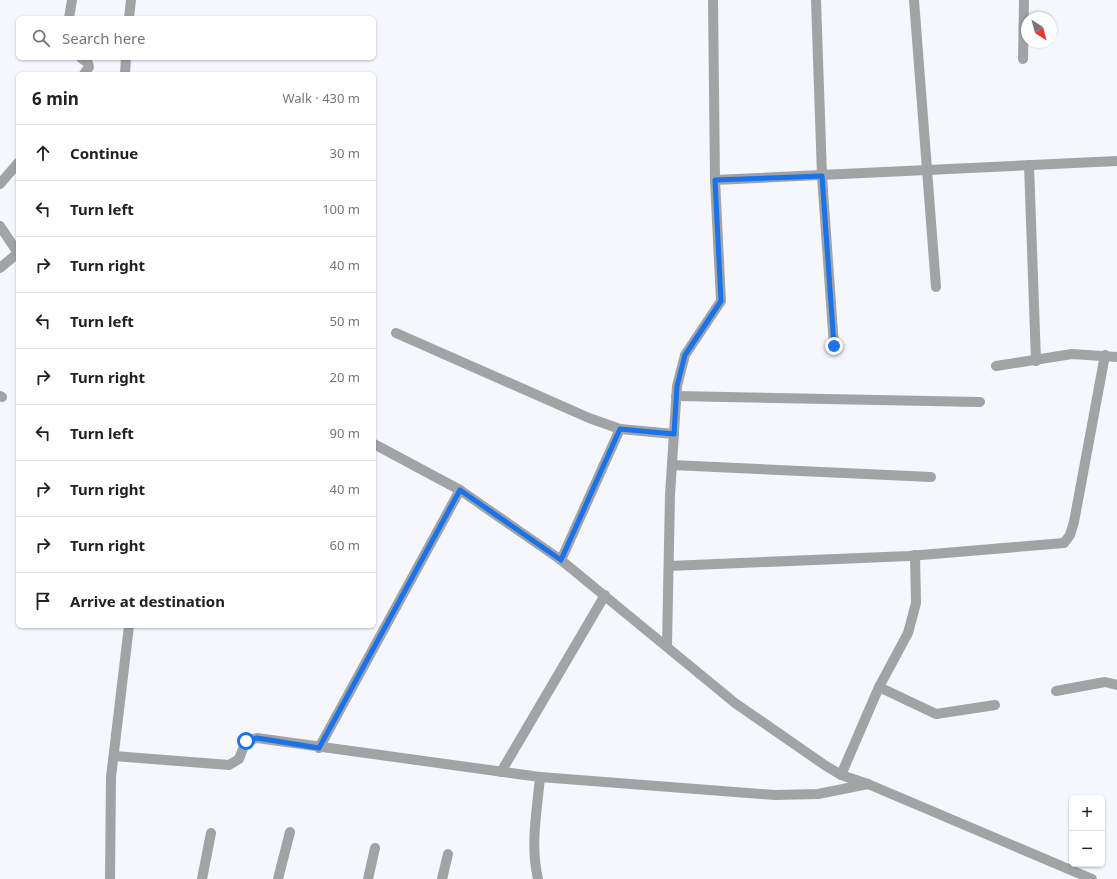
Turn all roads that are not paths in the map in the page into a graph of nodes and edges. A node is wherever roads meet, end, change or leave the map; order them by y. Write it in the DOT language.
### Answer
graph roads {
  1 [pos="72,0"];
  2 [pos="131,0"];
  3 [pos="712,0"];
  4 [pos="816,0"];
  5 [pos="914,0"];
  6 [pos="1024,0"];
  7 [pos="69,16"];
  8 [pos="129,16"];
  9 [pos="1023,59"];
  10 [pos="84,60"];
  11 [pos="126,60"];
  12 [pos="85,72"];
  13 [pos="125,72"];
  14 [pos="1117,161"];
  15 [pos="16,165"];
  16 [pos="1028,166"];
  17 [pos="926,171"];
  18 [pos="822,176"];
  19 [pos="715,180"];
  20 [pos="0,184"];
  21 [pos="0,226"];
  22 [pos="16,250"];
  23 [pos="16,255"];
  24 [pos="0,268"];
  25 [pos="936,287"];
  26 [pos="396,333"];
  27 [pos="834,346"];
  28 [pos="1106,355"];
  29 [pos="1117,357"];
  30 [pos="1036,361"];
  31 [pos="996,366"];
  32 [pos="676,396"];
  33 [pos="980,402"];
  34 [pos="620,429"];
  35 [pos="674,434"];
  36 [pos="376,445"];
  37 [pos="672,465"];
  38 [pos="930,477"];
  39 [pos="460,490"];
  40 [pos="915,555"];
  41 [pos="561,560"];
  42 [pos="669,566"];
  43 [pos="605,595"];
  44 [pos="129,628"];
  45 [pos="667,645"];
  46 [pos="1117,685"];
  47 [pos="879,687"];
  48 [pos="1056,691"];
  49 [pos="995,705"];
  50 [pos="319,748"];
  51 [pos="114,756"];
  52 [pos="501,772"];
  53 [pos="841,775"];
  54 [pos="540,777"];
  55 [pos="868,784"];
  56 [pos="290,832"];
  57 [pos="211,833"];
  58 [pos="376,848"];
  59 [pos="448,854"];
  60 [pos="110,879"];
  61 [pos="202,879"];
  62 [pos="278,879"];
  63 [pos="368,879"];
  64 [pos="442,879"];
  65 [pos="538,879"];
  66 [pos="1092,879"];
  1 -- 7 [label="street"];
  2 -- 8 [label="street"];
  3 -- 19 [label="street"];
  4 -- 18 [label="street"];
  5 -- 17 [label="street"];
  6 -- 9 [label="street"];
  10 -- 12 [label="street"];
  11 -- 13 [label="street"];
  14 -- 16 [label="street"];
  15 -- 20 [label="street"];
  16 -- 17 [label="street"];
  16 -- 30 [label="street"];
  17 -- 18 [label="street"];
  17 -- 25 [label="street"];
  18 -- 19 [label="street"];
  18 -- 27 [label="street"];
  19 -- 32 [label="street"];
  21 -- 22 [label="street"];
  23 -- 24 [label="street"];
  26 -- 34 [label="street"];
  28 -- 29 [label="street"];
  28 -- 30 [label="street"];
  28 -- 40 [label="street"];
  30 -- 31 [label="street"];
  32 -- 33 [label="street"];
  32 -- 35 [label="street"];
  34 -- 35 [label="street"];
  34 -- 41 [label="street"];
  35 -- 37 [label="street"];
  36 -- 39 [label="street"];
  37 -- 38 [label="street"];
  37 -- 42 [label="street"];
  39 -- 41 [label="street"];
  39 -- 50 [label="street"];
  40 -- 42 [label="street"];
  40 -- 47 [label="street"];
  41 -- 43 [label="street"];
  42 -- 45 [label="street"];
  43 -- 45 [label="street"];
  43 -- 52 [label="street"];
  44 -- 51 [label="street"];
  45 -- 53 [label="street"];
  46 -- 48 [label="street"];
  47 -- 49 [label="street"];
  47 -- 53 [label="street"];
  50 -- 51 [label="street"];
  50 -- 52 [label="street"];
  51 -- 60 [label="street"];
  52 -- 54 [label="street"];
  53 -- 55 [label="street"];
  54 -- 55 [label="street"];
  54 -- 65 [label="street"];
  55 -- 66 [label="street"];
  56 -- 62 [label="street"];
  57 -- 61 [label="street"];
  58 -- 63 [label="street"];
  59 -- 64 [label="street"];
}
